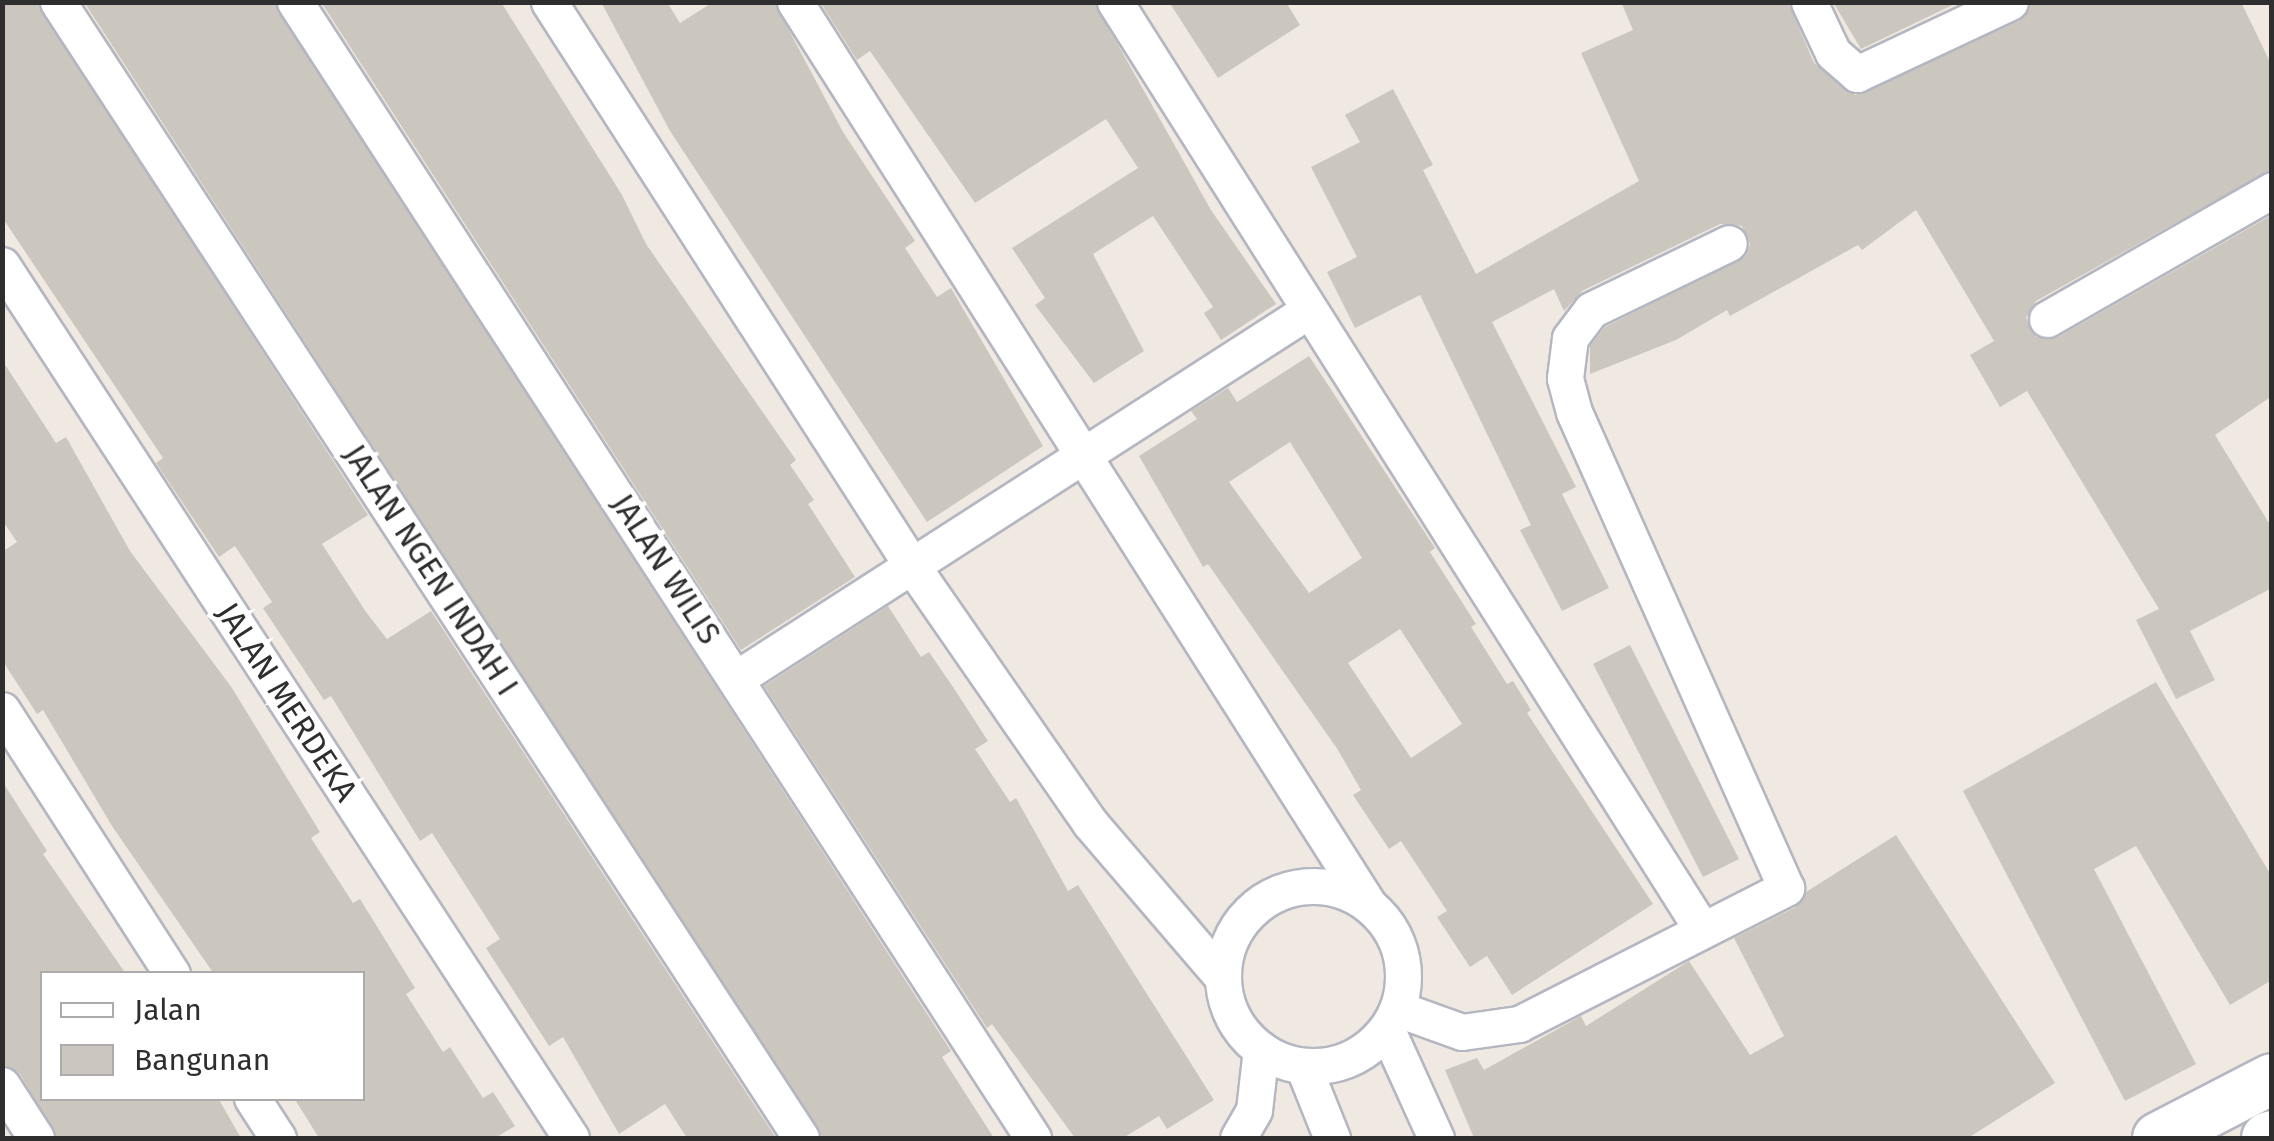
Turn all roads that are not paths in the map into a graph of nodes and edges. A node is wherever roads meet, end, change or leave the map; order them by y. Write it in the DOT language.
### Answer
graph roads {
  1 [pos="58,2"];
  2 [pos="295,2"];
  3 [pos="550,2"];
  4 [pos="795,2"];
  5 [pos="1115,2"];
  6 [pos="1809,2"];
  7 [pos="2010,2"];
  8 [pos="2272,190"];
  9 [pos="1729,244"];
  10 [pos="2,265"];
  11 [pos="1306,312"];
  12 [pos="2047,319"];
  13 [pos="1082,456"];
  14 [pos="912,566"];
  15 [pos="737,678"];
  16 [pos="2,710"];
  17 [pos="1369,905"];
  18 [pos="1701,928"];
  19 [pos="170,971"];
  20 [pos="1223,978"];
  21 [pos="1392,1019"];
  22 [pos="1261,1049"];
  23 [pos="1303,1066"];
  24 [pos="2272,1079"];
  25 [pos="2,1085"];
  26 [pos="254,1101"];
  27 [pos="36,1138"];
  28 [pos="278,1138"];
  29 [pos="571,1138"];
  30 [pos="801,1138"];
  31 [pos="1033,1138"];
  32 [pos="1238,1138"];
  33 [pos="1332,1138"];
  34 [pos="1436,1138"];
  35 [pos="2158,1138"];
  1 -- 30 [label="street, JALAN NGEN INDAH I"];
  2 -- 15 [label="street, JALAN WILIS"];
  3 -- 14 [label="street"];
  4 -- 13 [label="street"];
  5 -- 11 [label="street"];
  6 -- 7 [label="street"];
  8 -- 12 [label="street"];
  9 -- 18 [label="street"];
  10 -- 29 [label="street, JALAN MERDEKA"];
  11 -- 13 [label="street"];
  11 -- 18 [label="street"];
  13 -- 14 [label="street"];
  13 -- 17 [label="street"];
  14 -- 15 [label="street"];
  14 -- 20 [label="street"];
  15 -- 31 [label="street, JALAN WILIS"];
  16 -- 19 [label="street"];
  17 -- 20 [label="street"];
  17 -- 21 [label="street"];
  18 -- 21 [label="street"];
  20 -- 22 [label="street"];
  21 -- 23 [label="street"];
  21 -- 34 [label="street"];
  22 -- 23 [label="street"];
  22 -- 32 [label="street"];
  23 -- 33 [label="street"];
  24 -- 35 [label="main road"];
  25 -- 27 [label="street"];
  26 -- 28 [label="street"];
}
